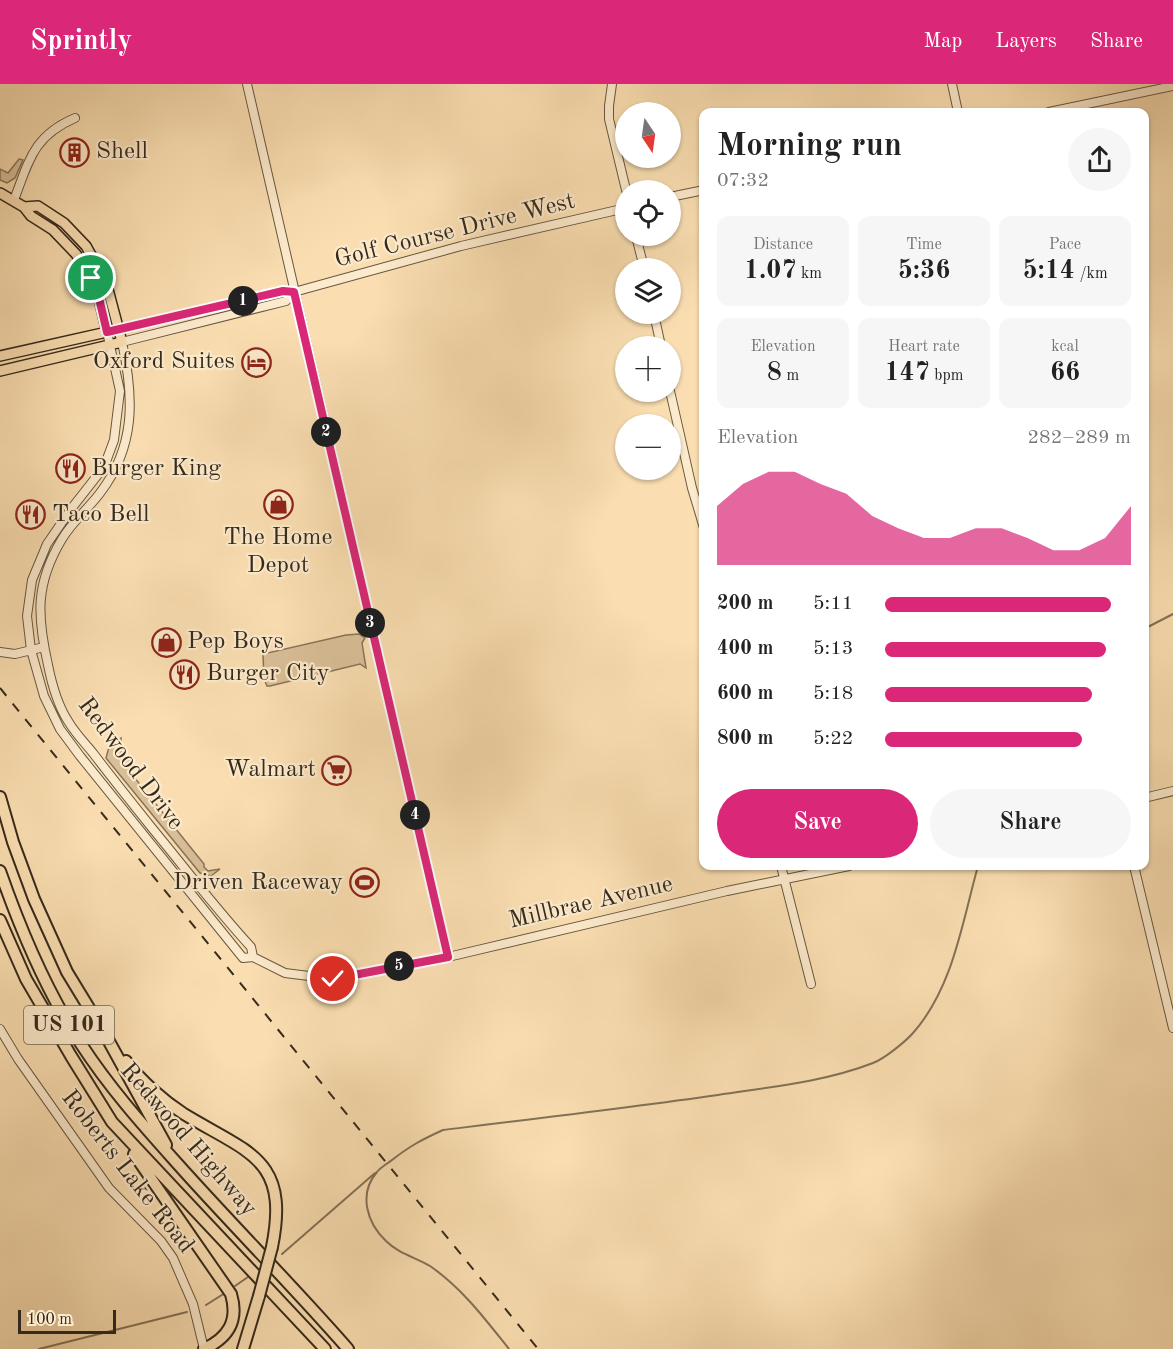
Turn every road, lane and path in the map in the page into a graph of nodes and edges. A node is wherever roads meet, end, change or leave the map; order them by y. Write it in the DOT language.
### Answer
graph roads {
  1 [pos="247,84"];
  2 [pos="612,84"];
  3 [pos="952,84"];
  4 [pos="1173,86"];
  5 [pos="957,108"];
  6 [pos="1068,108"];
  7 [pos="75,118"];
  8 [pos="624,180"];
  9 [pos="699,191"];
  10 [pos="0,193"];
  11 [pos="681,195"];
  12 [pos="14,200"];
  13 [pos="24,207"];
  14 [pos="615,211"];
  15 [pos="294,292"];
  16 [pos="119,330"];
  17 [pos="107,332"];
  18 [pos="122,342"];
  19 [pos="110,345"];
  20 [pos="0,356"];
  21 [pos="0,371"];
  22 [pos="672,402"];
  23 [pos="114,440"];
  24 [pos="124,444"];
  25 [pos="71,509"];
  26 [pos="699,511"];
  27 [pos="80,516"];
  28 [pos="32,580"];
  29 [pos="43,582"];
  30 [pos="44,647"];
  31 [pos="31,650"];
  32 [pos="0,652"];
  33 [pos="1173,791"];
  34 [pos="0,797"];
  35 [pos="1149,797"];
  36 [pos="782,870"];
  37 [pos="831,870"];
  38 [pos="1135,870"];
  39 [pos="0,871"];
  40 [pos="785,880"];
  41 [pos="0,920"];
  42 [pos="253,957"];
  43 [pos="448,957"];
  44 [pos="811,984"];
  45 [pos="1173,1028"];
  46 [pos="0,1029"];
  47 [pos="106,1036"];
  48 [pos="112,1122"];
  49 [pos="173,1159"];
  50 [pos="204,1349"];
  51 [pos="243,1349"];
  52 [pos="326,1349"];
  53 [pos="348,1349"];
  1 -- 15 [label="street"];
  2 -- 8 [label="street"];
  3 -- 5 [label="street"];
  4 -- 6 [label="street"];
  7 -- 12 [label="street"];
  9 -- 11 [label="street"];
  10 -- 12 [label="main road, Redwood Drive"];
  12 -- 13 [label="main road, Redwood Drive"];
  13 -- 16 [label="main road, Redwood Drive"];
  13 -- 17 [label="main road, Redwood Drive"];
  14 -- 15 [label="street, Golf Course Drive West"];
  15 -- 16 [label="street"];
  15 -- 18 [label="street"];
  15 -- 43 [label="street"];
  16 -- 17 [label="street"];
  16 -- 18 [label="main road, Redwood Drive"];
  17 -- 19 [label="street, Redwood Drive"];
  17 -- 20 [label="main road"];
  18 -- 19 [label="main road"];
  18 -- 24 [label="street, Redwood Drive"];
  19 -- 21 [label="main road"];
  19 -- 23 [label="street, Redwood Drive"];
  22 -- 26 [label="street"];
  23 -- 24 [label="street"];
  23 -- 25 [label="street, Redwood Drive"];
  24 -- 27 [label="street, Redwood Drive"];
  25 -- 27 [label="street"];
  25 -- 28 [label="street, Redwood Drive"];
  27 -- 29 [label="street, Redwood Drive"];
  28 -- 29 [label="street"];
  28 -- 31 [label="street, Redwood Drive"];
  29 -- 30 [label="street, Redwood Drive"];
  30 -- 31 [label="street"];
  30 -- 42 [label="street, Redwood Drive"];
  31 -- 32 [label="street"];
  31 -- 42 [label="street, Redwood Drive"];
  33 -- 35 [label="street"];
  34 -- 47 [label="highway"];
  36 -- 40 [label="street"];
  37 -- 40 [label="street, Millbrae Avenue"];
  38 -- 45 [label="street"];
  39 -- 49 [label="highway, Redwood Highway / US 101"];
  40 -- 43 [label="street, Millbrae Avenue"];
  40 -- 44 [label="street"];
  41 -- 48 [label="highway, Redwood Highway / US 101"];
  42 -- 43 [label="street, Redwood Drive"];
  46 -- 50 [label="street, Roberts Lake Road"];
  47 -- 49 [label="highway"];
  47 -- 51 [label="highway, bridge"];
  48 -- 50 [label="highway"];
  48 -- 52 [label="highway, Redwood Highway / US 101"];
  49 -- 53 [label="highway, Redwood Highway / US 101"];
}
